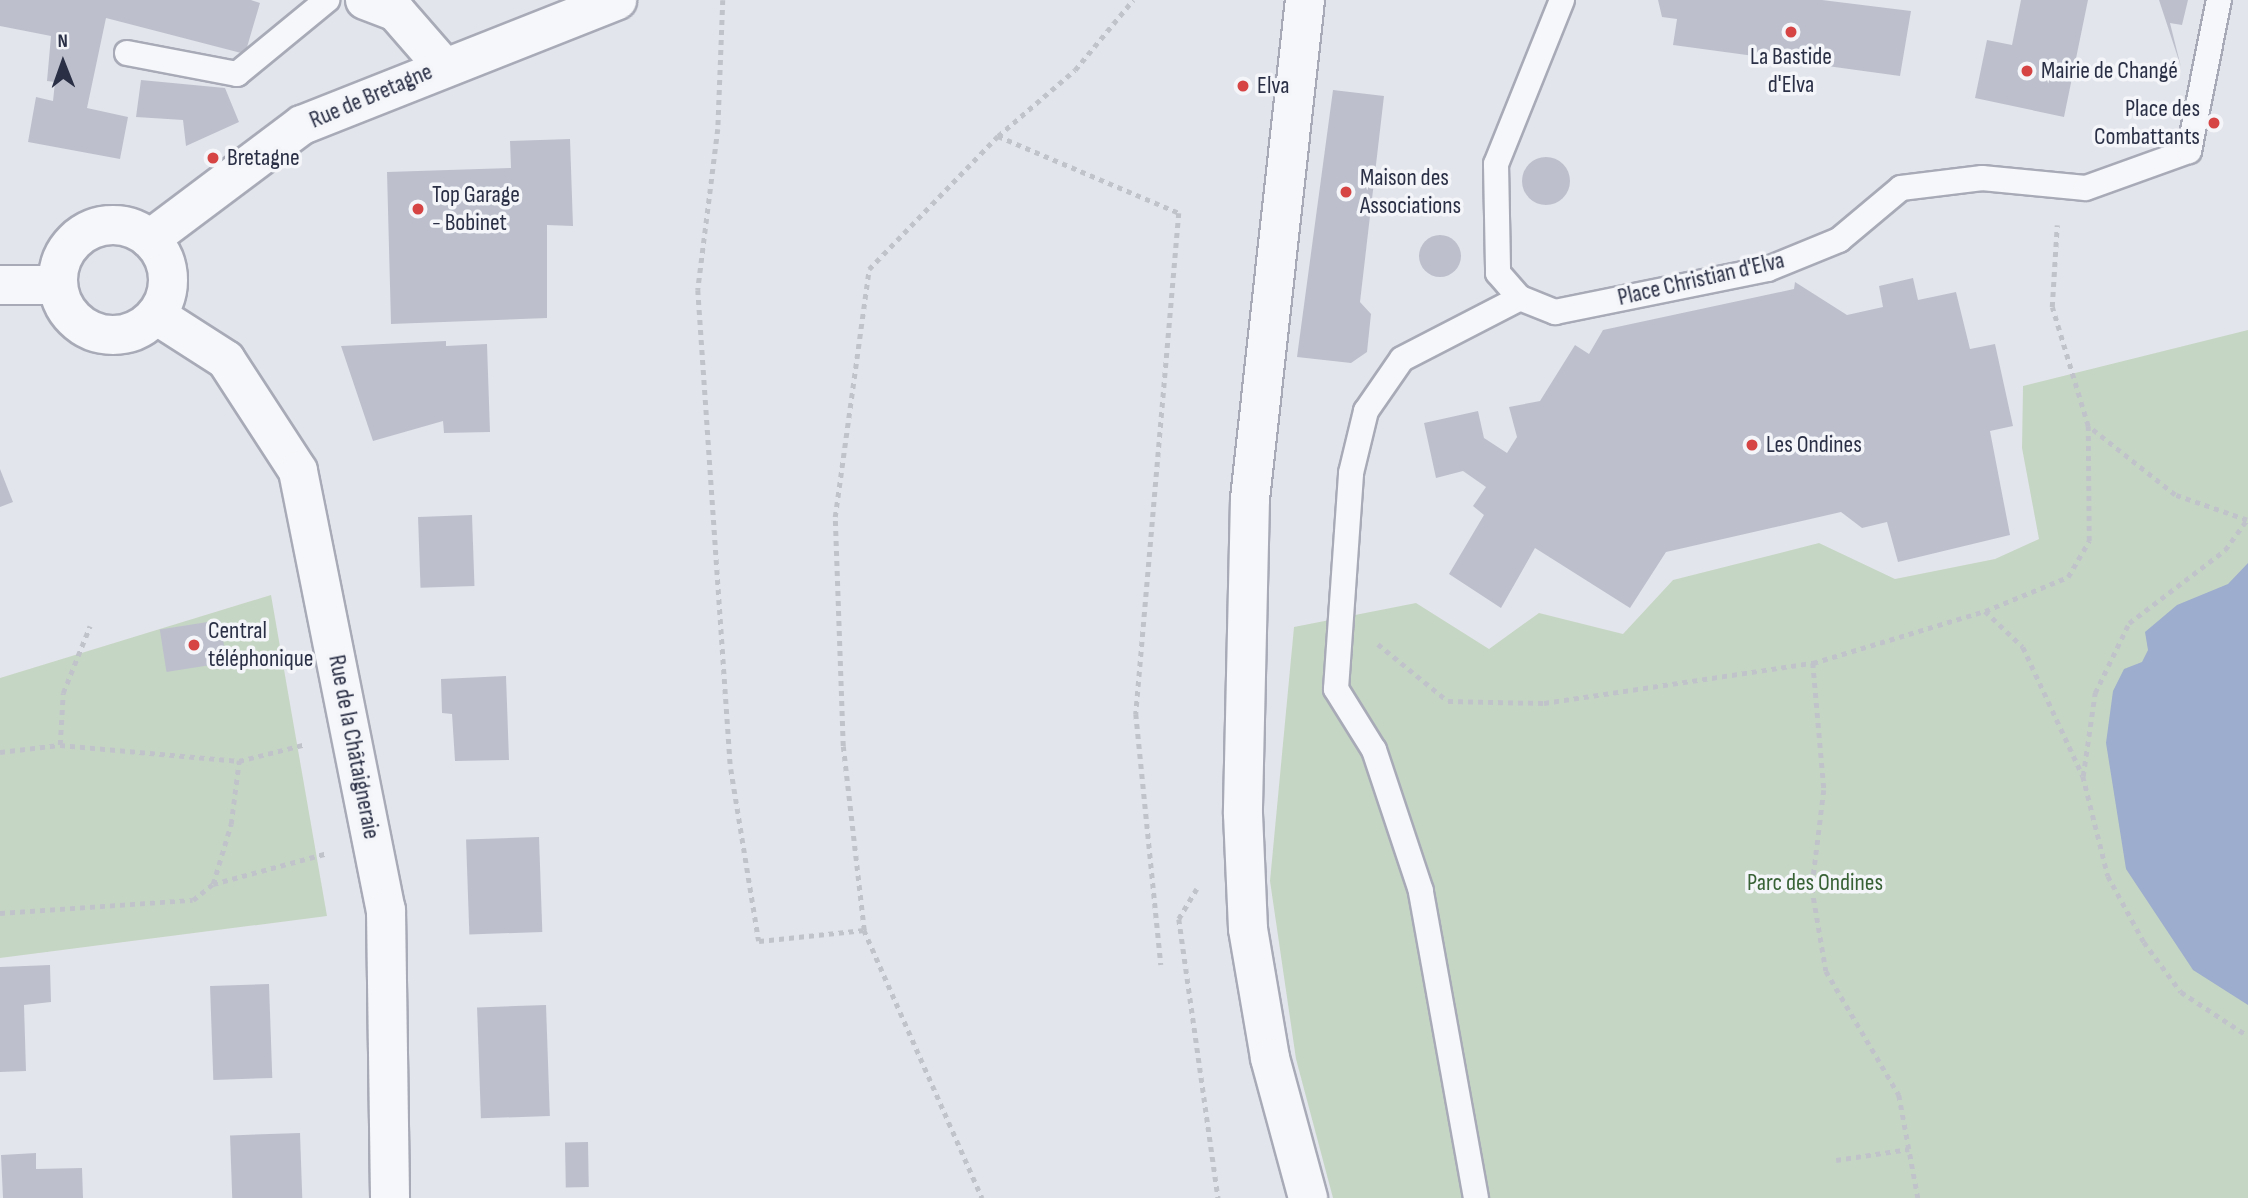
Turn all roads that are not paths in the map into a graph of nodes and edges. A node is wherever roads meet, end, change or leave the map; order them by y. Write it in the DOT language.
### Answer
graph roads {
  1 [pos="327,0"];
  2 [pos="365,0"];
  3 [pos="617,0"];
  4 [pos="1305,0"];
  5 [pos="1562,0"];
  6 [pos="2219,0"];
  7 [pos="127,53"];
  8 [pos="443,66"];
  9 [pos="150,239"];
  10 [pos="0,285"];
  11 [pos="58,285"];
  12 [pos="1520,298"];
  13 [pos="156,315"];
  14 [pos="390,1198"];
  15 [pos="1308,1198"];
  16 [pos="1476,1198"];
  1 -- 7 [label="lane"];
  2 -- 8 [label="street"];
  3 -- 8 [label="street, Rue de Bretagne"];
  4 -- 15 [label="street"];
  5 -- 12 [label="lane, Place Christian d'Elva"];
  6 -- 12 [label="lane, Place Christian d'Elva"];
  8 -- 9 [label="street, Rue de Bretagne"];
  9 -- 11 [label="street"];
  9 -- 13 [label="street"];
  10 -- 11 [label="street"];
  11 -- 13 [label="street"];
  12 -- 16 [label="lane"];
  13 -- 14 [label="street, Rue de la Châtaigneraie"];
}
